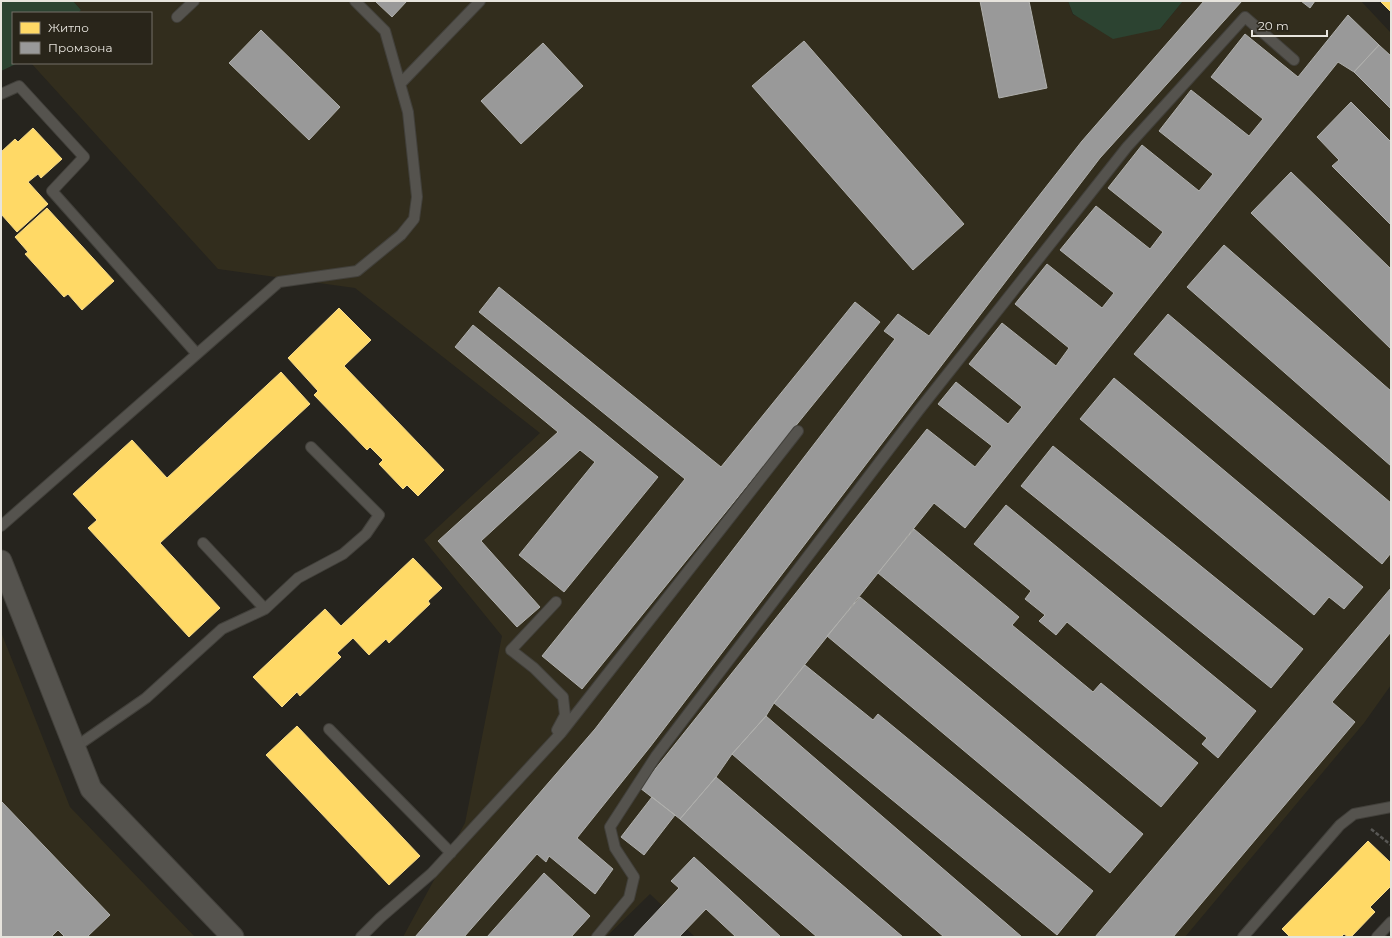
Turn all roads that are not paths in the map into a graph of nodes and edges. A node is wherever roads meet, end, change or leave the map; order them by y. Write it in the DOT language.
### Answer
graph roads {
  1 [pos="194,1"];
  2 [pos="355,1"];
  3 [pos="480,1"];
  4 [pos="176,17"];
  5 [pos="1294,60"];
  6 [pos="400,84"];
  7 [pos="1,94"];
  8 [pos="197,354"];
  9 [pos="798,431"];
  10 [pos="311,447"];
  11 [pos="1,526"];
  12 [pos="203,543"];
  13 [pos="1,562"];
  14 [pos="556,602"];
  15 [pos="265,609"];
  16 [pos="329,728"];
  17 [pos="548,746"];
  18 [pos="74,748"];
  19 [pos="1391,806"];
  20 [pos="451,853"];
  21 [pos="1391,922"];
  22 [pos="233,937"];
  23 [pos="361,937"];
  24 [pos="597,937"];
  25 [pos="1243,937"];
  26 [pos="1376,937"];
  1 -- 4 [label="lane"];
  2 -- 6 [label="lane"];
  3 -- 6 [label="lane"];
  5 -- 24 [label="lane"];
  6 -- 8 [label="lane"];
  7 -- 8 [label="lane"];
  8 -- 11 [label="lane"];
  9 -- 17 [label="lane"];
  10 -- 15 [label="lane"];
  12 -- 15 [label="lane"];
  13 -- 18 [label="street"];
  14 -- 17 [label="lane"];
  15 -- 18 [label="lane"];
  16 -- 20 [label="lane"];
  17 -- 20 [label="lane"];
  18 -- 22 [label="street"];
  19 -- 25 [label="lane"];
  20 -- 23 [label="lane"];
  21 -- 26 [label="lane"];
}
